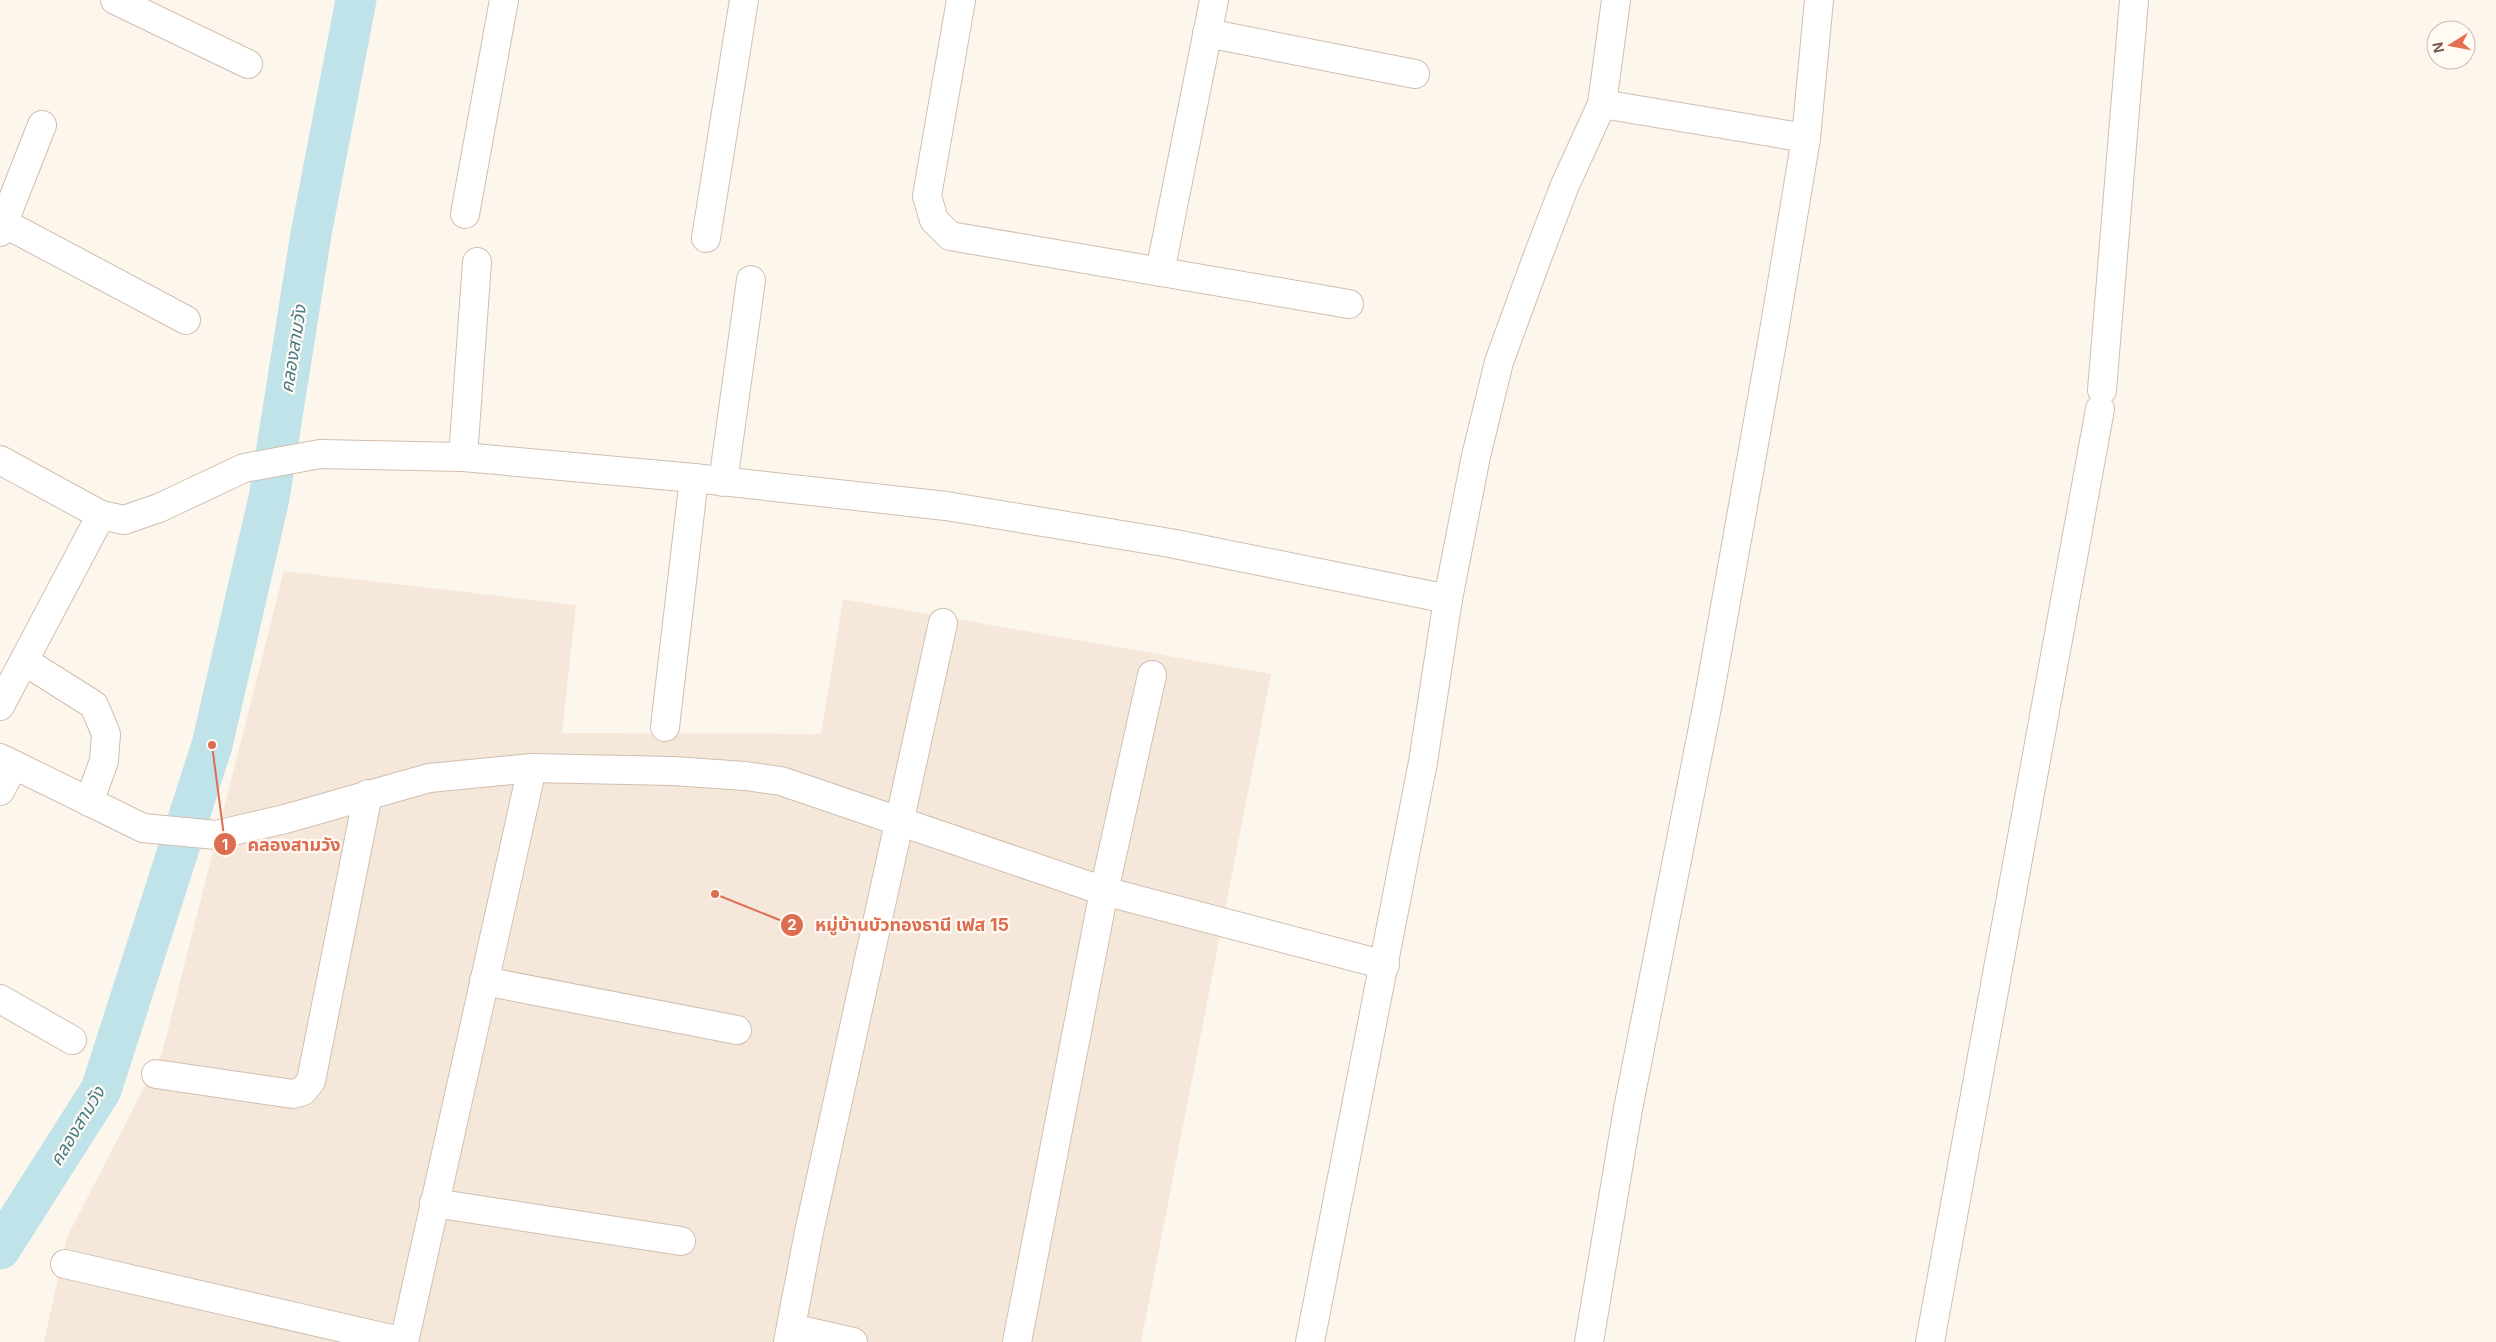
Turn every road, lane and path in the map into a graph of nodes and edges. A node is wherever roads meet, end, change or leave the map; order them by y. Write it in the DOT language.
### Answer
graph roads {
  1 [pos="115,0"];
  2 [pos="504,0"];
  3 [pos="744,0"];
  4 [pos="961,0"];
  5 [pos="1214,0"];
  6 [pos="1616,0"];
  7 [pos="1819,0"];
  8 [pos="2134,0"];
  9 [pos="1207,33"];
  10 [pos="248,64"];
  11 [pos="1415,74"];
  12 [pos="1602,104"];
  13 [pos="42,125"];
  14 [pos="1806,138"];
  15 [pos="465,214"];
  16 [pos="1,226"];
  17 [pos="706,238"];
  18 [pos="477,262"];
  19 [pos="1160,272"];
  20 [pos="751,280"];
  21 [pos="1349,304"];
  22 [pos="186,320"];
  23 [pos="463,457"];
  24 [pos="0,460"];
  25 [pos="694,478"];
  26 [pos="723,482"];
  27 [pos="101,515"];
  28 [pos="1448,599"];
  29 [pos="943,623"];
  30 [pos="24,661"];
  31 [pos="1152,675"];
  32 [pos="0,706"];
  33 [pos="665,727"];
  34 [pos="7,762"];
  35 [pos="532,768"];
  36 [pos="0,791"];
  37 [pos="368,794"];
  38 [pos="89,802"];
  39 [pos="899,821"];
  40 [pos="1104,891"];
  41 [pos="1385,966"];
  42 [pos="484,981"];
  43 [pos="0,999"];
  44 [pos="738,1030"];
  45 [pos="72,1040"];
  46 [pos="156,1074"];
  47 [pos="434,1203"];
  48 [pos="682,1241"];
  49 [pos="65,1264"];
  50 [pos="789,1335"];
  51 [pos="404,1342"];
  52 [pos="853,1342"];
  53 [pos="1017,1342"];
  54 [pos="1310,1342"];
  55 [pos="1589,1342"];
  56 [pos="1930,1342"];
  1 -- 10 [label="street"];
  2 -- 15 [label="street"];
  3 -- 17 [label="street"];
  4 -- 19 [label="street"];
  5 -- 9 [label="street"];
  6 -- 12 [label="street"];
  7 -- 14 [label="street"];
  8 -- 56 [label="street"];
  9 -- 11 [label="street"];
  9 -- 19 [label="street"];
  12 -- 14 [label="street"];
  12 -- 28 [label="street"];
  13 -- 16 [label="street"];
  14 -- 55 [label="street"];
  16 -- 22 [label="street"];
  18 -- 23 [label="street"];
  19 -- 21 [label="street"];
  20 -- 26 [label="street"];
  23 -- 25 [label="street"];
  23 -- 27 [label="street"];
  24 -- 27 [label="street"];
  25 -- 26 [label="street"];
  25 -- 33 [label="street"];
  26 -- 28 [label="street"];
  27 -- 30 [label="street"];
  28 -- 41 [label="street"];
  29 -- 39 [label="street"];
  30 -- 32 [label="street"];
  30 -- 38 [label="street"];
  31 -- 40 [label="street"];
  34 -- 36 [label="street"];
  34 -- 38 [label="street"];
  35 -- 37 [label="street"];
  35 -- 39 [label="street"];
  35 -- 42 [label="street"];
  37 -- 38 [label="street"];
  37 -- 46 [label="street"];
  39 -- 40 [label="street"];
  39 -- 50 [label="street"];
  40 -- 41 [label="street"];
  40 -- 53 [label="street"];
  41 -- 54 [label="street"];
  42 -- 44 [label="street"];
  42 -- 47 [label="street"];
  43 -- 45 [label="street"];
  47 -- 48 [label="street"];
  47 -- 51 [label="street"];
  49 -- 51 [label="street"];
  50 -- 52 [label="street"];
}
